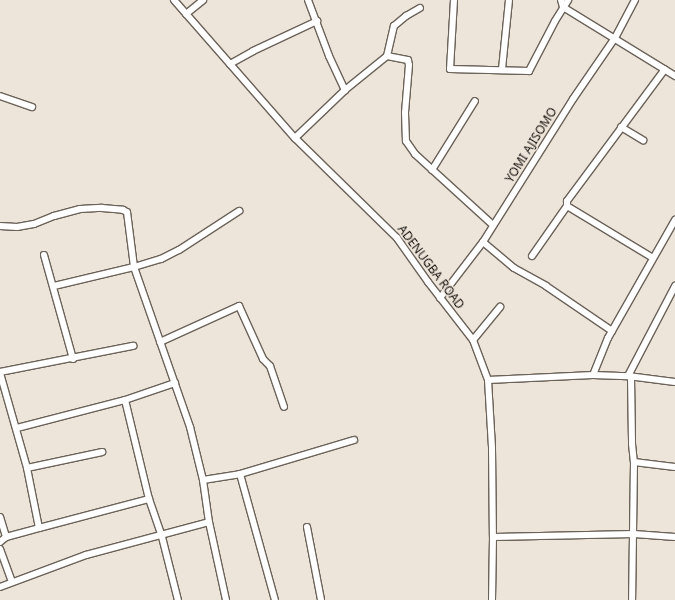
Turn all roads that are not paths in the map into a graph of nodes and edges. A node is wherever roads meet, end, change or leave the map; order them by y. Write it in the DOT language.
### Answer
graph roads {
  1 [pos="174,0"];
  2 [pos="203,0"];
  3 [pos="308,0"];
  4 [pos="454,0"];
  5 [pos="509,0"];
  6 [pos="561,0"];
  7 [pos="568,0"];
  8 [pos="635,0"];
  9 [pos="563,7"];
  10 [pos="420,8"];
  11 [pos="186,14"];
  12 [pos="317,22"];
  13 [pos="615,38"];
  14 [pos="387,56"];
  15 [pos="230,64"];
  16 [pos="502,69"];
  17 [pos="665,69"];
  18 [pos="675,76"];
  19 [pos="345,90"];
  20 [pos="0,96"];
  21 [pos="475,101"];
  22 [pos="32,107"];
  23 [pos="621,127"];
  24 [pos="295,138"];
  25 [pos="643,140"];
  26 [pos="432,170"];
  27 [pos="567,206"];
  28 [pos="239,211"];
  29 [pos="675,220"];
  30 [pos="493,225"];
  31 [pos="0,226"];
  32 [pos="483,242"];
  33 [pos="44,255"];
  34 [pos="532,256"];
  35 [pos="653,258"];
  36 [pos="134,267"];
  37 [pos="54,286"];
  38 [pos="675,286"];
  39 [pos="440,298"];
  40 [pos="500,308"];
  41 [pos="612,331"];
  42 [pos="473,340"];
  43 [pos="160,342"];
  44 [pos="133,346"];
  45 [pos="73,359"];
  46 [pos="0,373"];
  47 [pos="593,375"];
  48 [pos="630,376"];
  49 [pos="488,380"];
  50 [pos="675,382"];
  51 [pos="175,383"];
  52 [pos="125,400"];
  53 [pos="284,407"];
  54 [pos="17,428"];
  55 [pos="354,440"];
  56 [pos="102,452"];
  57 [pos="634,462"];
  58 [pos="675,467"];
  59 [pos="27,468"];
  60 [pos="240,474"];
  61 [pos="203,480"];
  62 [pos="149,499"];
  63 [pos="0,516"];
  64 [pos="208,522"];
  65 [pos="307,527"];
  66 [pos="39,528"];
  67 [pos="161,534"];
  68 [pos="634,534"];
  69 [pos="6,537"];
  70 [pos="494,537"];
  71 [pos="675,537"];
  72 [pos="0,542"];
  73 [pos="0,549"];
  74 [pos="12,582"];
  75 [pos="0,588"];
  76 [pos="178,600"];
  77 [pos="226,600"];
  78 [pos="276,600"];
  79 [pos="321,600"];
  80 [pos="492,600"];
  81 [pos="632,600"];
  1 -- 11 [label="street, ADENUGBA ROAD"];
  2 -- 11 [label="street"];
  3 -- 12 [label="street"];
  4 -- 16 [label="street"];
  5 -- 16 [label="street"];
  6 -- 9 [label="street"];
  7 -- 9 [label="street"];
  8 -- 13 [label="street, YOMI AJISOMO"];
  9 -- 13 [label="street"];
  9 -- 16 [label="street"];
  10 -- 14 [label="street"];
  11 -- 15 [label="street, ADENUGBA ROAD"];
  12 -- 15 [label="street"];
  12 -- 19 [label="street"];
  13 -- 17 [label="street"];
  13 -- 30 [label="street, YOMI AJISOMO"];
  14 -- 19 [label="street"];
  14 -- 26 [label="street"];
  15 -- 24 [label="street, ADENUGBA ROAD"];
  17 -- 18 [label="street"];
  17 -- 23 [label="street"];
  19 -- 24 [label="street"];
  20 -- 22 [label="street"];
  21 -- 26 [label="street"];
  23 -- 25 [label="street"];
  23 -- 27 [label="street"];
  24 -- 39 [label="street, ADENUGBA ROAD"];
  26 -- 30 [label="street"];
  27 -- 34 [label="street"];
  27 -- 35 [label="street"];
  28 -- 36 [label="street"];
  29 -- 35 [label="street"];
  30 -- 32 [label="street, YOMI AJISOMO"];
  31 -- 36 [label="street"];
  32 -- 39 [label="street, YOMI AJISOMO"];
  32 -- 41 [label="street"];
  33 -- 37 [label="street"];
  35 -- 41 [label="street"];
  36 -- 37 [label="street"];
  36 -- 43 [label="street"];
  37 -- 45 [label="street"];
  38 -- 48 [label="street"];
  39 -- 42 [label="street, ADENUGBA ROAD"];
  40 -- 42 [label="street"];
  41 -- 47 [label="street"];
  42 -- 49 [label="street, ADENUGBA ROAD"];
  43 -- 51 [label="street"];
  43 -- 53 [label="street"];
  44 -- 45 [label="street"];
  45 -- 46 [label="street"];
  46 -- 54 [label="street"];
  47 -- 48 [label="street"];
  47 -- 49 [label="street"];
  48 -- 50 [label="street"];
  48 -- 57 [label="street"];
  49 -- 70 [label="street, ADENUGBA ROAD"];
  51 -- 52 [label="street"];
  51 -- 61 [label="street"];
  52 -- 54 [label="street"];
  52 -- 62 [label="street"];
  54 -- 59 [label="street"];
  55 -- 60 [label="street"];
  56 -- 59 [label="street"];
  57 -- 58 [label="street"];
  57 -- 68 [label="street"];
  59 -- 66 [label="street"];
  60 -- 61 [label="street"];
  60 -- 78 [label="street"];
  61 -- 64 [label="street"];
  62 -- 66 [label="street"];
  62 -- 67 [label="street"];
  63 -- 69 [label="street"];
  64 -- 67 [label="street"];
  64 -- 77 [label="street"];
  65 -- 79 [label="street"];
  66 -- 69 [label="street"];
  67 -- 74 [label="street"];
  67 -- 76 [label="street"];
  68 -- 70 [label="street"];
  68 -- 71 [label="street"];
  68 -- 81 [label="street"];
  69 -- 72 [label="street"];
  70 -- 80 [label="street, ADENUGBA ROAD"];
  73 -- 74 [label="street"];
  74 -- 75 [label="street"];
}
